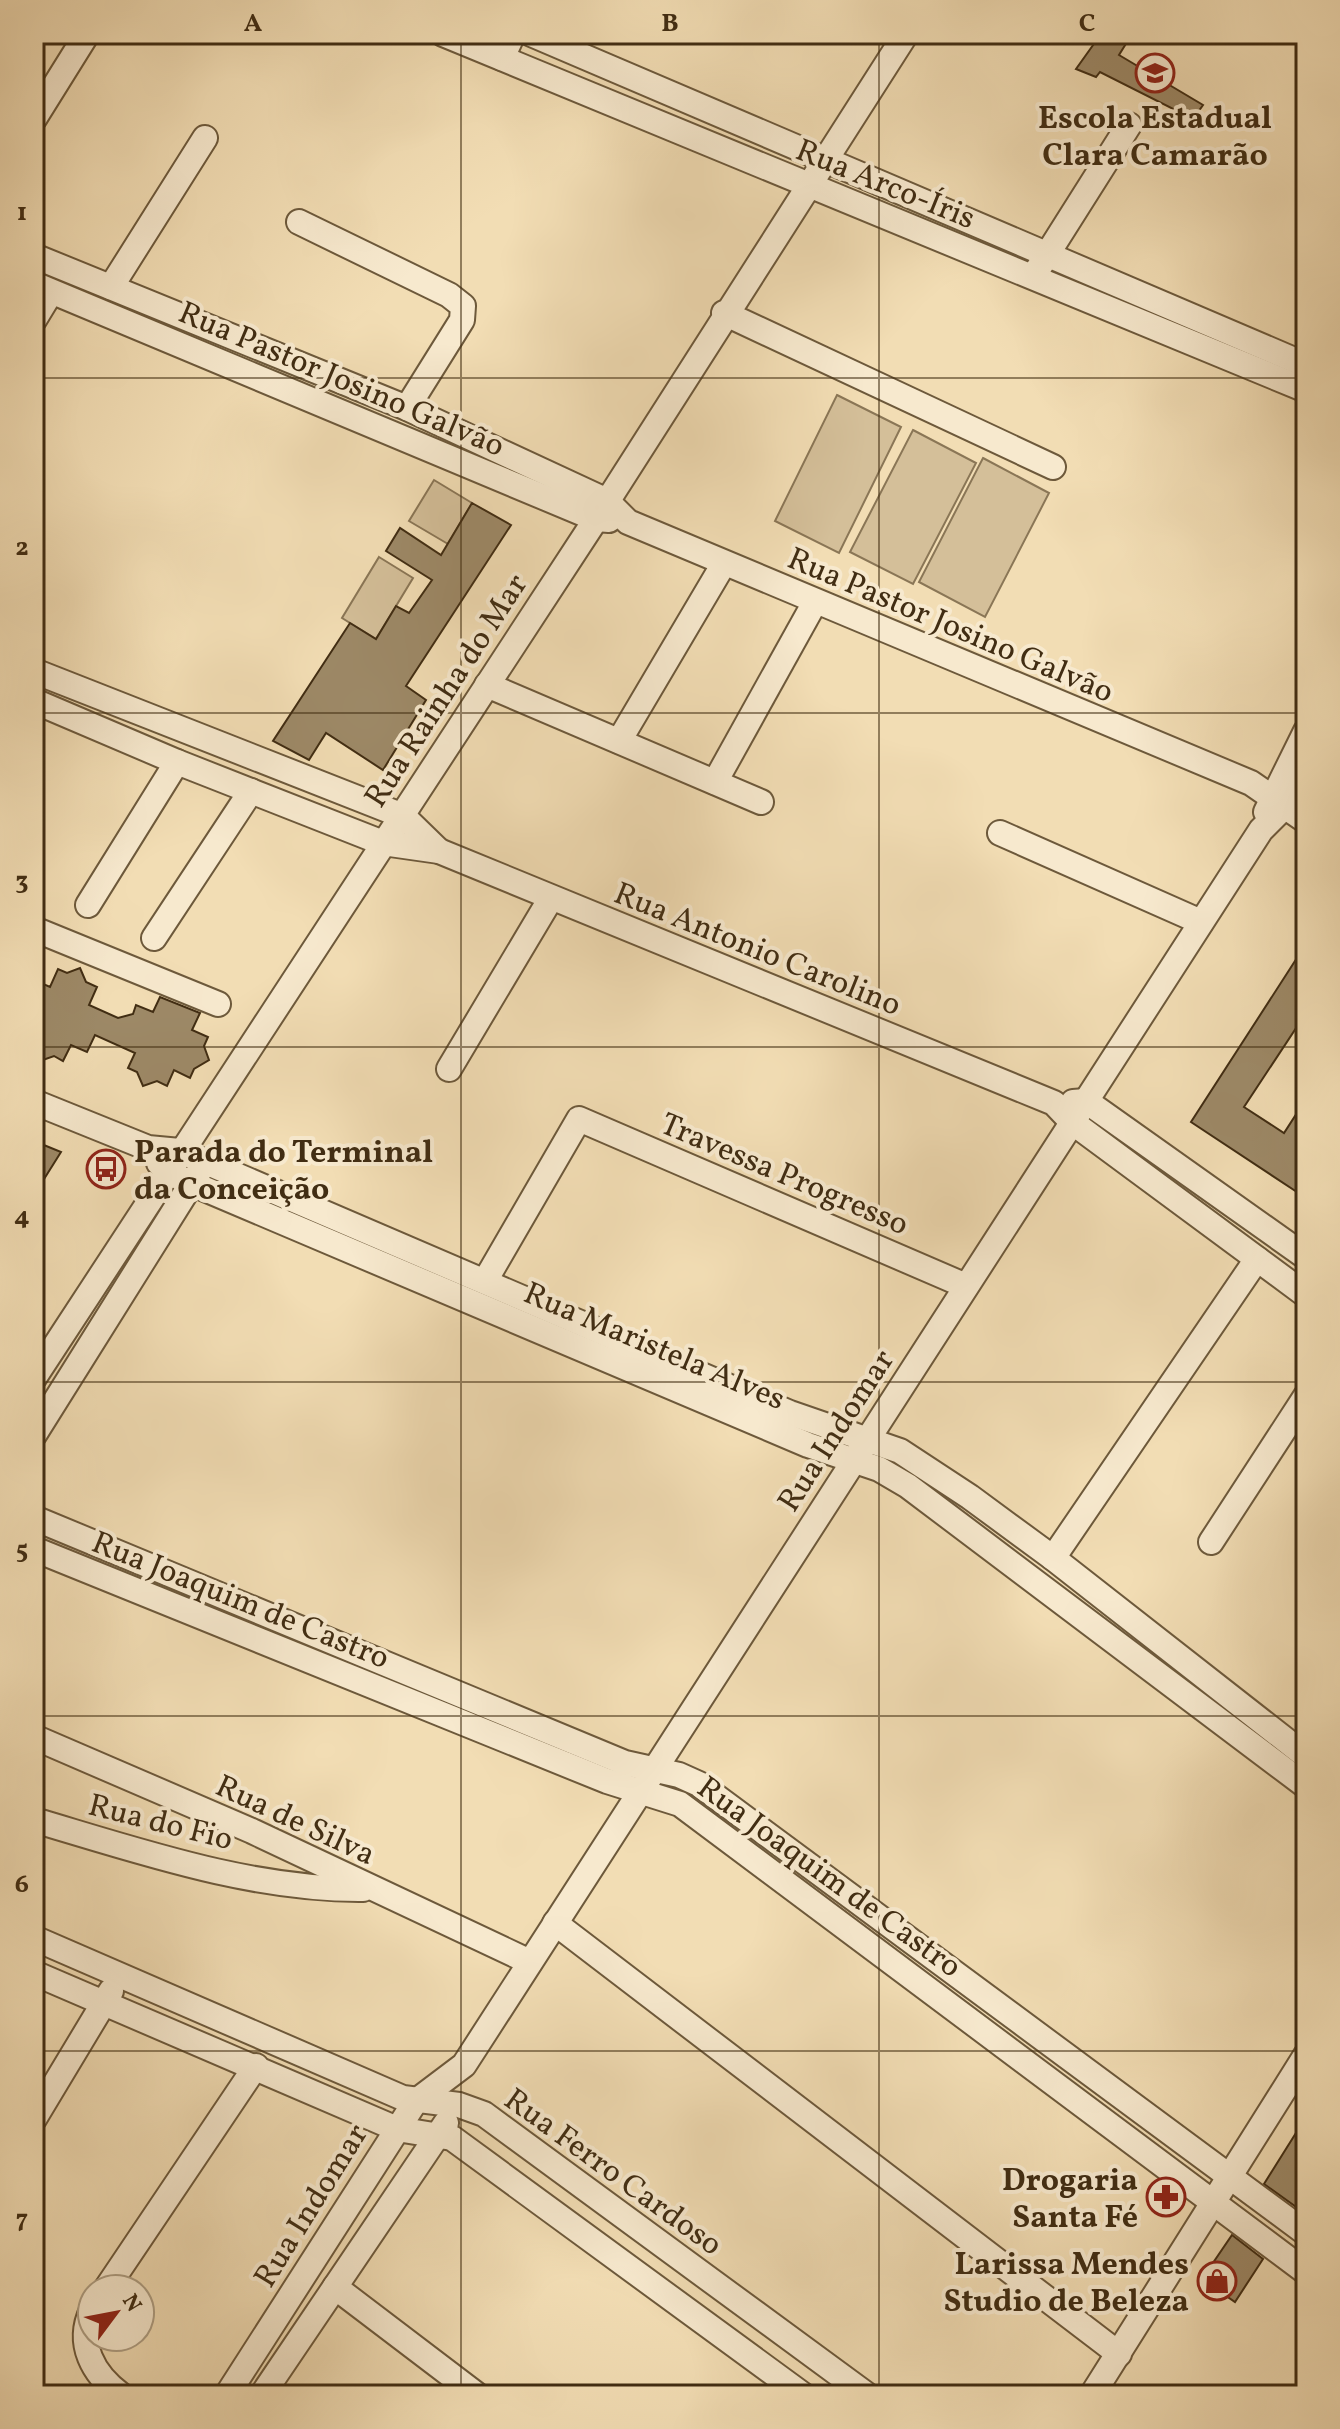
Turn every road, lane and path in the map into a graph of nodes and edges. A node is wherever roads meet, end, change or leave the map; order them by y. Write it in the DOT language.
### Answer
graph roads {
  1 [pos="87,34"];
  2 [pos="443,34"];
  3 [pos="513,34"];
  4 [pos="531,34"];
  5 [pos="906,34"];
  6 [pos="502,58"];
  7 [pos="34,119"];
  8 [pos="1129,125"];
  9 [pos="205,138"];
  10 [pos="823,160"];
  11 [pos="807,186"];
  12 [pos="299,222"];
  13 [pos="34,256"];
  14 [pos="1048,257"];
  15 [pos="1032,277"];
  16 [pos="111,287"];
  17 [pos="43,288"];
  18 [pos="724,313"];
  19 [pos="34,320"];
  20 [pos="1244,352"];
  21 [pos="1306,365"];
  22 [pos="1306,390"];
  23 [pos="407,408"];
  24 [pos="1053,467"];
  25 [pos="601,510"];
  26 [pos="723,565"];
  27 [pos="815,602"];
  28 [pos="34,671"];
  29 [pos="487,685"];
  30 [pos="34,701"];
  31 [pos="1306,731"];
  32 [pos="619,741"];
  33 [pos="177,762"];
  34 [pos="715,782"];
  35 [pos="1285,787"];
  36 [pos="251,791"];
  37 [pos="761,802"];
  38 [pos="403,816"];
  39 [pos="1306,821"];
  40 [pos="1000,833"];
  41 [pos="383,843"];
  42 [pos="439,851"];
  43 [pos="551,898"];
  44 [pos="88,905"];
  45 [pos="1201,922"];
  46 [pos="34,929"];
  47 [pos="154,938"];
  48 [pos="218,1004"];
  49 [pos="449,1069"];
  50 [pos="1086,1101"];
  51 [pos="34,1102"];
  52 [pos="1054,1103"];
  53 [pos="1072,1122"];
  54 [pos="148,1148"];
  55 [pos="180,1151"];
  56 [pos="205,1161"];
  57 [pos="168,1172"];
  58 [pos="193,1184"];
  59 [pos="1236,1205"];
  60 [pos="1220,1231"];
  61 [pos="1306,1257"];
  62 [pos="1257,1259"];
  63 [pos="485,1281"];
  64 [pos="966,1286"];
  65 [pos="1306,1295"];
  66 [pos="34,1378"];
  67 [pos="1306,1396"];
  68 [pos="34,1435"];
  69 [pos="867,1439"];
  70 [pos="853,1461"];
  71 [pos="34,1518"];
  72 [pos="1211,1542"];
  73 [pos="34,1549"];
  74 [pos="1053,1558"];
  75 [pos="34,1737"];
  76 [pos="1306,1756"];
  77 [pos="654,1770"];
  78 [pos="1306,1786"];
  79 [pos="639,1792"];
  80 [pos="34,1820"];
  81 [pos="369,1889"];
  82 [pos="555,1923"];
  83 [pos="34,1938"];
  84 [pos="530,1962"];
  85 [pos="34,1973"];
  86 [pos="121,1975"];
  87 [pos="104,2003"];
  88 [pos="1306,2055"];
  89 [pos="464,2065"];
  90 [pos="256,2066"];
  91 [pos="415,2102"];
  92 [pos="459,2105"];
  93 [pos="34,2119"];
  94 [pos="397,2129"];
  95 [pos="439,2133"];
  96 [pos="544,2159"];
  97 [pos="1230,2176"];
  98 [pos="523,2188"];
  99 [pos="1214,2201"];
  100 [pos="610,2206"];
  101 [pos="1306,2233"];
  102 [pos="590,2238"];
  103 [pos="1306,2272"];
  104 [pos="117,2273"];
  105 [pos="335,2287"];
  106 [pos="88,2353"];
  107 [pos="1119,2354"];
  108 [pos="121,2395"];
  109 [pos="227,2395"];
  110 [pos="262,2395"];
  111 [pos="477,2395"];
  112 [pos="803,2395"];
  113 [pos="867,2395"];
  114 [pos="1092,2395"];
  1 -- 7 [label="street"];
  2 -- 6 [label="street, Rua Arco-Íris"];
  3 -- 6 [label="street"];
  4 -- 10 [label="street, Rua Arco-Íris"];
  5 -- 10 [label="street, Rua Rainha do Mar"];
  6 -- 11 [label="street, Rua Arco-Íris"];
  8 -- 14 [label="street"];
  9 -- 16 [label="street"];
  10 -- 11 [label="street, Rua Rainha do Mar"];
  10 -- 14 [label="street, Rua Arco-Íris"];
  11 -- 15 [label="street, Rua Arco-Íris"];
  11 -- 18 [label="street, Rua Rainha do Mar"];
  12 -- 23 [label="street, Rua Pastor Josino Galvão"];
  13 -- 16 [label="street, Rua Pastor Josino Galvão"];
  14 -- 15 [label="street"];
  14 -- 20 [label="street, Rua Arco-Íris"];
  15 -- 20 [label="street, Rua Arco-Íris"];
  16 -- 23 [label="street, Rua Pastor Josino Galvão"];
  17 -- 19 [label="street"];
  17 -- 25 [label="street, Rua Pastor Josino Galvão"];
  18 -- 24 [label="street"];
  18 -- 25 [label="street, Rua Rainha do Mar"];
  20 -- 21 [label="street, Rua Arco-Íris"];
  20 -- 22 [label="street, Rua Arco-Íris"];
  23 -- 25 [label="street, Rua Pastor Josino Galvão"];
  25 -- 26 [label="street, Rua Pastor Josino Galvão"];
  25 -- 29 [label="street, Rua Rainha do Mar"];
  26 -- 27 [label="street, Rua Pastor Josino Galvão"];
  26 -- 32 [label="street"];
  27 -- 34 [label="street"];
  27 -- 35 [label="street, Rua Pastor Josino Galvão"];
  28 -- 38 [label="street, Rua Antonio Carolino"];
  29 -- 32 [label="street"];
  29 -- 38 [label="street, Rua Rainha do Mar"];
  30 -- 33 [label="street, Rua Antonio Carolino"];
  31 -- 35 [label="street, Rua Indomar"];
  32 -- 34 [label="street"];
  33 -- 36 [label="street, Rua Antonio Carolino"];
  33 -- 44 [label="street"];
  34 -- 37 [label="street"];
  35 -- 39 [label="street, Rua Pastor Josino Galvão"];
  35 -- 45 [label="street, Rua Indomar"];
  36 -- 41 [label="street, Rua Antonio Carolino"];
  36 -- 47 [label="street"];
  38 -- 41 [label="street, Rua Rainha do Mar"];
  38 -- 42 [label="street, Rua Antonio Carolino"];
  40 -- 45 [label="street"];
  41 -- 42 [label="street, Rua Antonio Carolino"];
  41 -- 55 [label="street, Rua Rainha do Mar"];
  42 -- 43 [label="street, Rua Antonio Carolino"];
  43 -- 49 [label="street"];
  43 -- 52 [label="street, Rua Antonio Carolino"];
  45 -- 50 [label="street, Rua Indomar"];
  46 -- 48 [label="street"];
  50 -- 52 [label="street, Rua Antonio Carolino"];
  50 -- 53 [label="street, Rua Indomar"];
  50 -- 59 [label="street"];
  51 -- 54 [label="street, Rua Maristela Alves"];
  52 -- 53 [label="street, Rua Antonio Carolino"];
  53 -- 60 [label="street, Rua Antonio Carolino"];
  53 -- 64 [label="street, Rua Indomar"];
  54 -- 55 [label="street, Rua Maristela Alves"];
  54 -- 57 [label="street, Rua Maristela Alves"];
  55 -- 56 [label="street, Rua Maristela Alves"];
  55 -- 57 [label="street, Rua Rainha do Mar"];
  56 -- 58 [label="street"];
  56 -- 63 [label="street, Rua Maristela Alves"];
  57 -- 58 [label="street, Rua Maristela Alves"];
  57 -- 66 [label="street, Rua Rainha do Mar"];
  58 -- 68 [label="street"];
  58 -- 70 [label="street, Rua Maristela Alves"];
  59 -- 60 [label="street"];
  59 -- 61 [label="street"];
  60 -- 62 [label="street, Rua Antonio Carolino"];
  62 -- 65 [label="street, Rua Antonio Carolino"];
  62 -- 74 [label="street"];
  63 -- 64 [label="street, Travessa Progresso"];
  63 -- 69 [label="street, Rua Maristela Alves"];
  64 -- 69 [label="street, Rua Indomar"];
  67 -- 72 [label="street"];
  69 -- 70 [label="street, Rua Indomar"];
  69 -- 74 [label="street, Rua Maristela Alves"];
  70 -- 77 [label="street, Rua Indomar"];
  70 -- 78 [label="street, Rua Maristela Alves"];
  71 -- 77 [label="street, Rua Joaquim de Castro"];
  73 -- 79 [label="street, Rua Joaquim de Castro"];
  74 -- 76 [label="street, Rua Maristela Alves"];
  75 -- 81 [label="street, Rua de Silva"];
  77 -- 79 [label="street, Rua Indomar"];
  77 -- 97 [label="street, Rua Joaquim de Castro"];
  79 -- 82 [label="street, Rua Indomar"];
  79 -- 99 [label="street, Rua Joaquim de Castro"];
  80 -- 81 [label="street, Rua do Fio"];
  81 -- 84 [label="street, Rua de Silva"];
  82 -- 84 [label="street, Rua Indomar"];
  82 -- 107 [label="street"];
  83 -- 86 [label="street, Rua Ferro Cardoso"];
  84 -- 89 [label="street, Rua Indomar"];
  85 -- 87 [label="street, Rua Ferro Cardoso"];
  86 -- 87 [label="street"];
  86 -- 91 [label="street, Rua Ferro Cardoso"];
  87 -- 90 [label="street, Rua Ferro Cardoso"];
  87 -- 93 [label="street"];
  88 -- 97 [label="street"];
  89 -- 91 [label="street, Rua Indomar"];
  89 -- 92 [label="street, Rua Indomar"];
  90 -- 94 [label="street, Rua Ferro Cardoso"];
  90 -- 104 [label="street"];
  91 -- 92 [label="street, Rua Ferro Cardoso"];
  91 -- 94 [label="street, Rua Indomar"];
  92 -- 95 [label="street, Rua Indomar"];
  92 -- 96 [label="street, Rua Ferro Cardoso"];
  94 -- 95 [label="street, Rua Ferro Cardoso"];
  94 -- 109 [label="street, Rua Indomar"];
  95 -- 98 [label="street, Rua Ferro Cardoso"];
  95 -- 105 [label="street, Rua Indomar"];
  96 -- 98 [label="street"];
  96 -- 100 [label="street, Rua Ferro Cardoso"];
  97 -- 99 [label="street"];
  97 -- 101 [label="street, Rua Joaquim de Castro"];
  98 -- 102 [label="street, Rua Ferro Cardoso"];
  99 -- 103 [label="street, Rua Joaquim de Castro"];
  99 -- 107 [label="street"];
  100 -- 102 [label="street"];
  100 -- 113 [label="street, Rua Ferro Cardoso"];
  102 -- 112 [label="street, Rua Ferro Cardoso"];
  105 -- 110 [label="street, Rua Indomar"];
  105 -- 111 [label="street"];
  106 -- 108 [label="street"];
  107 -- 114 [label="street"];
}
